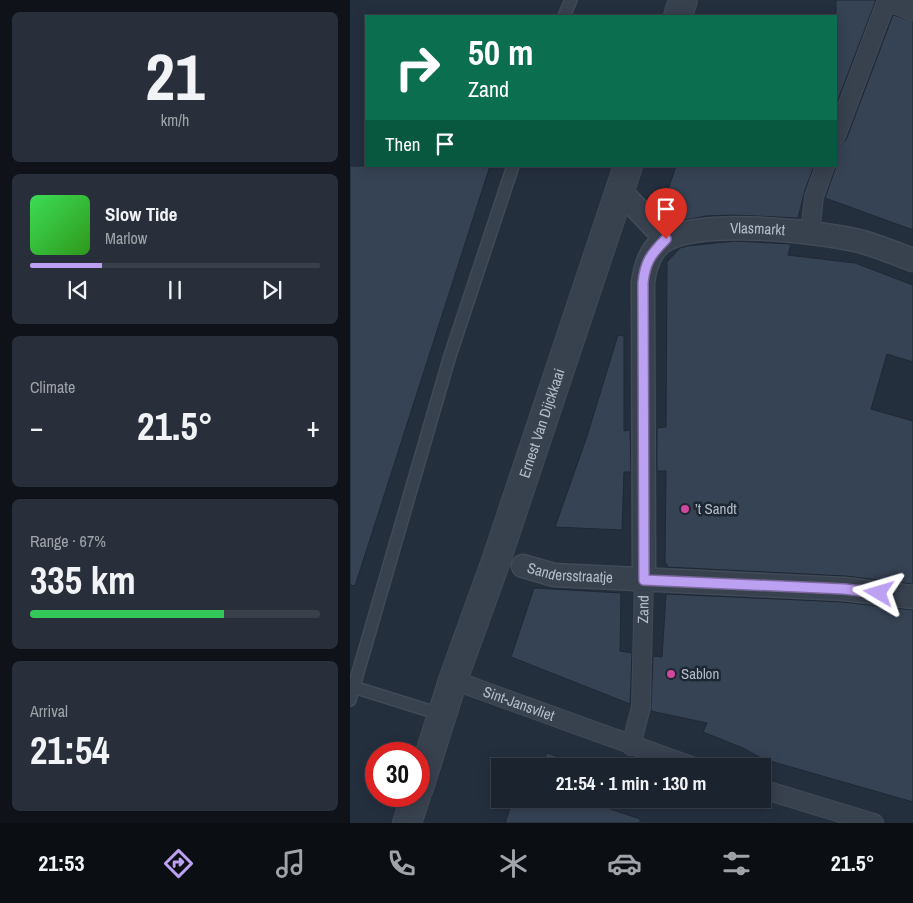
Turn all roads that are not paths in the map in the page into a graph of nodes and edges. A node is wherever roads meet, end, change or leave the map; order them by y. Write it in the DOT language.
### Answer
graph roads {
  1 [pos="570,0"];
  2 [pos="683,0"];
  3 [pos="886,1"];
  4 [pos="913,11"];
  5 [pos="564,15"];
  6 [pos="678,15"];
  7 [pos="837,133"];
  8 [pos="513,167"];
  9 [pos="825,167"];
  10 [pos="624,179"];
  11 [pos="810,233"];
  12 [pos="666,239"];
  13 [pos="913,260"];
  14 [pos="497,558"];
  15 [pos="523,566"];
  16 [pos="644,580"];
  17 [pos="913,597"];
  18 [pos="453,680"];
  19 [pos="352,686"];
  20 [pos="350,700"];
  21 [pos="443,715"];
  22 [pos="630,746"];
  23 [pos="430,755"];
  24 [pos="667,758"];
  25 [pos="771,792"];
  26 [pos="412,807"];
  27 [pos="407,823"];
  28 [pos="874,823"];
  1 -- 5 [label="lane"];
  2 -- 6 [label="street"];
  3 -- 4 [label="street"];
  3 -- 7 [label="street"];
  8 -- 19 [label="lane"];
  9 -- 11 [label="street"];
  10 -- 12 [label="street"];
  10 -- 14 [label="street, Ernest Van Dijckkaai"];
  11 -- 12 [label="street, Vlasmarkt"];
  11 -- 13 [label="street, Vlasmarkt"];
  12 -- 16 [label="street, Zand"];
  14 -- 15 [label="street, Sandersstraatje"];
  14 -- 18 [label="street, Ernest Van Dijckkaai"];
  15 -- 16 [label="street, Sandersstraatje"];
  16 -- 17 [label="street, Sandersstraatje"];
  16 -- 22 [label="street, Zand"];
  18 -- 21 [label="street"];
  18 -- 22 [label="street, Sint-Jansvliet"];
  19 -- 20 [label="lane"];
  19 -- 21 [label="lane"];
  21 -- 23 [label="street"];
  22 -- 24 [label="street, Sint-Jansvliet"];
  25 -- 28 [label="street"];
  26 -- 27 [label="street"];
}
